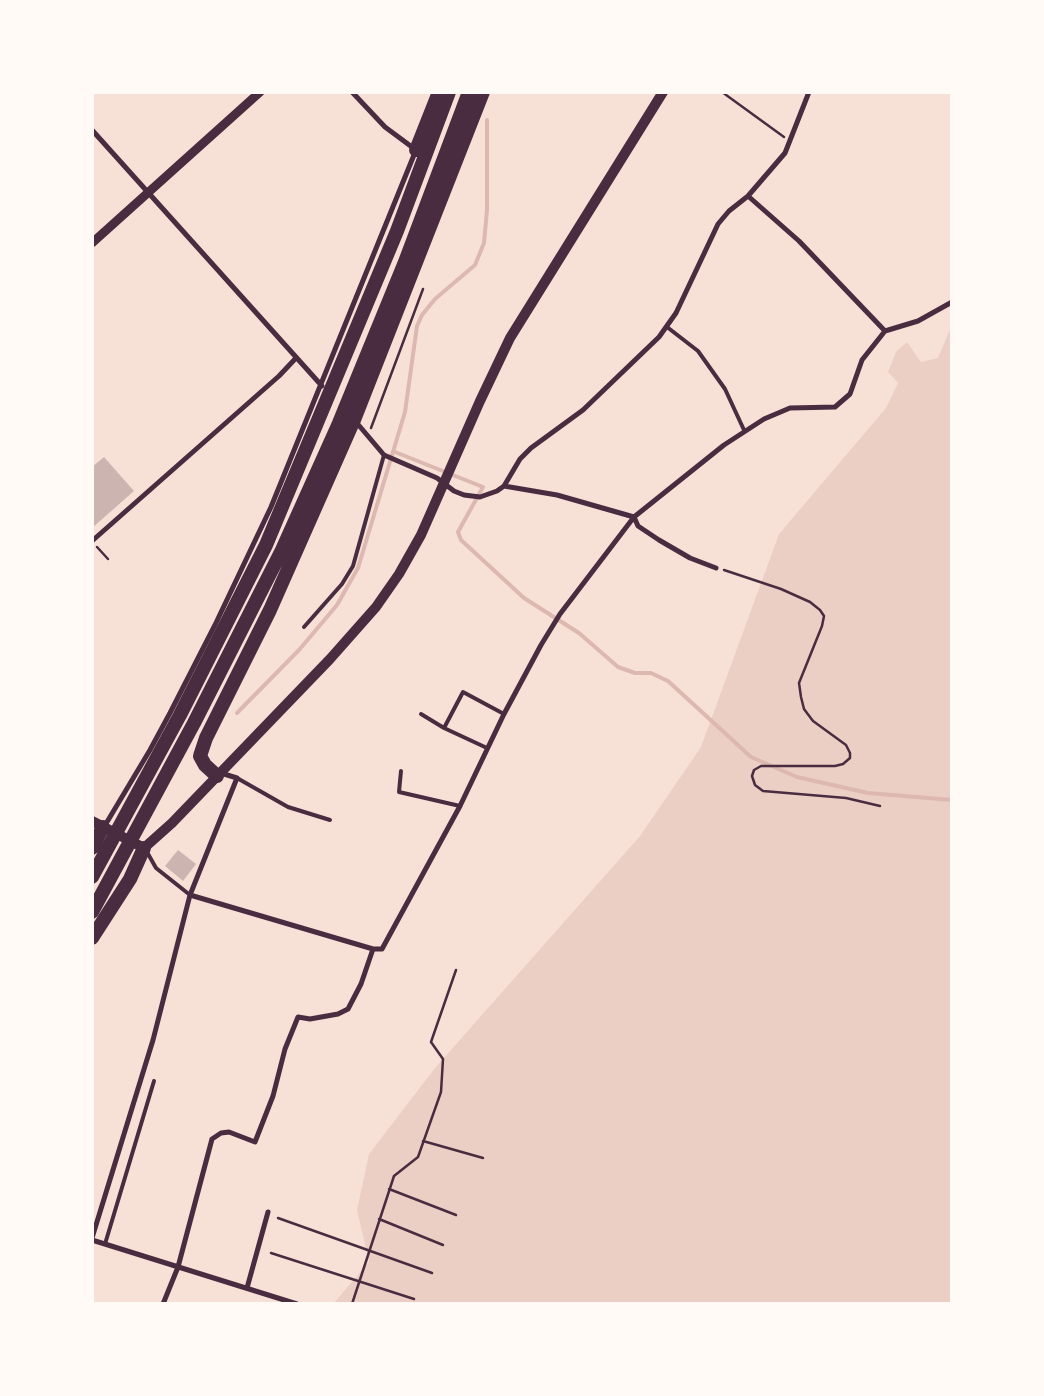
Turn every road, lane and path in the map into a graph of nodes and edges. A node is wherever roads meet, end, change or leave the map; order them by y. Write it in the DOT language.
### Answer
graph roads {
  1 [pos="260,92"];
  2 [pos="352,92"];
  3 [pos="439,92"];
  4 [pos="449,92"];
  5 [pos="469,92"];
  6 [pos="483,92"];
  7 [pos="663,92"];
  8 [pos="722,92"];
  9 [pos="809,92"];
  10 [pos="92,130"];
  11 [pos="791,142"];
  12 [pos="416,150"];
  13 [pos="148,192"];
  14 [pos="748,196"];
  15 [pos="92,243"];
  16 [pos="423,289"];
  17 [pos="952,302"];
  18 [pos="667,327"];
  19 [pos="885,331"];
  20 [pos="296,358"];
  21 [pos="322,386"];
  22 [pos="351,417"];
  23 [pos="744,430"];
  24 [pos="368,436"];
  25 [pos="386,456"];
  26 [pos="444,484"];
  27 [pos="504,486"];
  28 [pos="634,517"];
  29 [pos="94,543"];
  30 [pos="108,558"];
  31 [pos="716,568"];
  32 [pos="304,627"];
  33 [pos="421,714"];
  34 [pos="504,714"];
  35 [pos="444,728"];
  36 [pos="487,748"];
  37 [pos="401,771"];
  38 [pos="217,776"];
  39 [pos="237,778"];
  40 [pos="460,806"];
  41 [pos="880,806"];
  42 [pos="330,820"];
  43 [pos="98,824"];
  44 [pos="92,848"];
  45 [pos="144,848"];
  46 [pos="92,877"];
  47 [pos="190,895"];
  48 [pos="92,912"];
  49 [pos="92,938"];
  50 [pos="373,949"];
  51 [pos="456,970"];
  52 [pos="154,1081"];
  53 [pos="424,1141"];
  54 [pos="483,1158"];
  55 [pos="389,1189"];
  56 [pos="268,1212"];
  57 [pos="456,1216"];
  58 [pos="278,1218"];
  59 [pos="379,1220"];
  60 [pos="92,1239"];
  61 [pos="105,1244"];
  62 [pos="443,1245"];
  63 [pos="369,1251"];
  64 [pos="271,1253"];
  65 [pos="178,1267"];
  66 [pos="432,1273"];
  67 [pos="359,1282"];
  68 [pos="247,1288"];
  69 [pos="414,1299"];
  70 [pos="163,1304"];
  71 [pos="297,1304"];
  72 [pos="352,1304"];
  1 -- 13 [label="street"];
  2 -- 12 [label="street"];
  3 -- 12 [label="highway"];
  4 -- 46 [label="highway"];
  5 -- 48 [label="highway"];
  6 -- 22 [label="highway"];
  7 -- 26 [label="main road"];
  8 -- 11 [label="path"];
  9 -- 11 [label="street"];
  10 -- 13 [label="street"];
  11 -- 14 [label="street"];
  12 -- 21 [label="street"];
  13 -- 15 [label="street"];
  13 -- 20 [label="street"];
  14 -- 18 [label="street"];
  14 -- 19 [label="street"];
  16 -- 24 [label="path"];
  17 -- 19 [label="street"];
  18 -- 23 [label="lane"];
  18 -- 27 [label="street"];
  19 -- 23 [label="street"];
  20 -- 21 [label="street"];
  20 -- 29 [label="street"];
  21 -- 43 [label="street"];
  22 -- 24 [label="street"];
  22 -- 38 [label="highway"];
  23 -- 28 [label="street"];
  24 -- 25 [label="street"];
  25 -- 26 [label="street"];
  25 -- 32 [label="lane"];
  26 -- 27 [label="street"];
  26 -- 38 [label="main road"];
  27 -- 28 [label="street"];
  28 -- 31 [label="street"];
  28 -- 34 [label="street"];
  29 -- 30 [label="path"];
  31 -- 41 [label="path"];
  33 -- 35 [label="lane"];
  34 -- 35 [label="lane"];
  34 -- 36 [label="street"];
  35 -- 36 [label="lane"];
  36 -- 40 [label="street"];
  37 -- 40 [label="lane"];
  38 -- 39 [label="street"];
  38 -- 45 [label="main road"];
  39 -- 42 [label="lane"];
  39 -- 47 [label="street"];
  40 -- 50 [label="street"];
  43 -- 44 [label="highway"];
  43 -- 45 [label="main road"];
  45 -- 47 [label="lane"];
  45 -- 49 [label="highway"];
  47 -- 50 [label="street"];
  47 -- 60 [label="street"];
  50 -- 65 [label="street"];
  51 -- 53 [label="path"];
  52 -- 61 [label="lane"];
  53 -- 54 [label="path"];
  53 -- 55 [label="path"];
  55 -- 57 [label="path"];
  55 -- 59 [label="path"];
  56 -- 68 [label="street"];
  58 -- 63 [label="path"];
  59 -- 62 [label="path"];
  59 -- 63 [label="path"];
  60 -- 61 [label="street"];
  61 -- 65 [label="street"];
  63 -- 66 [label="path"];
  63 -- 67 [label="path"];
  64 -- 67 [label="path"];
  65 -- 68 [label="street"];
  65 -- 70 [label="street"];
  67 -- 69 [label="path"];
  67 -- 72 [label="path"];
  68 -- 71 [label="street"];
}
